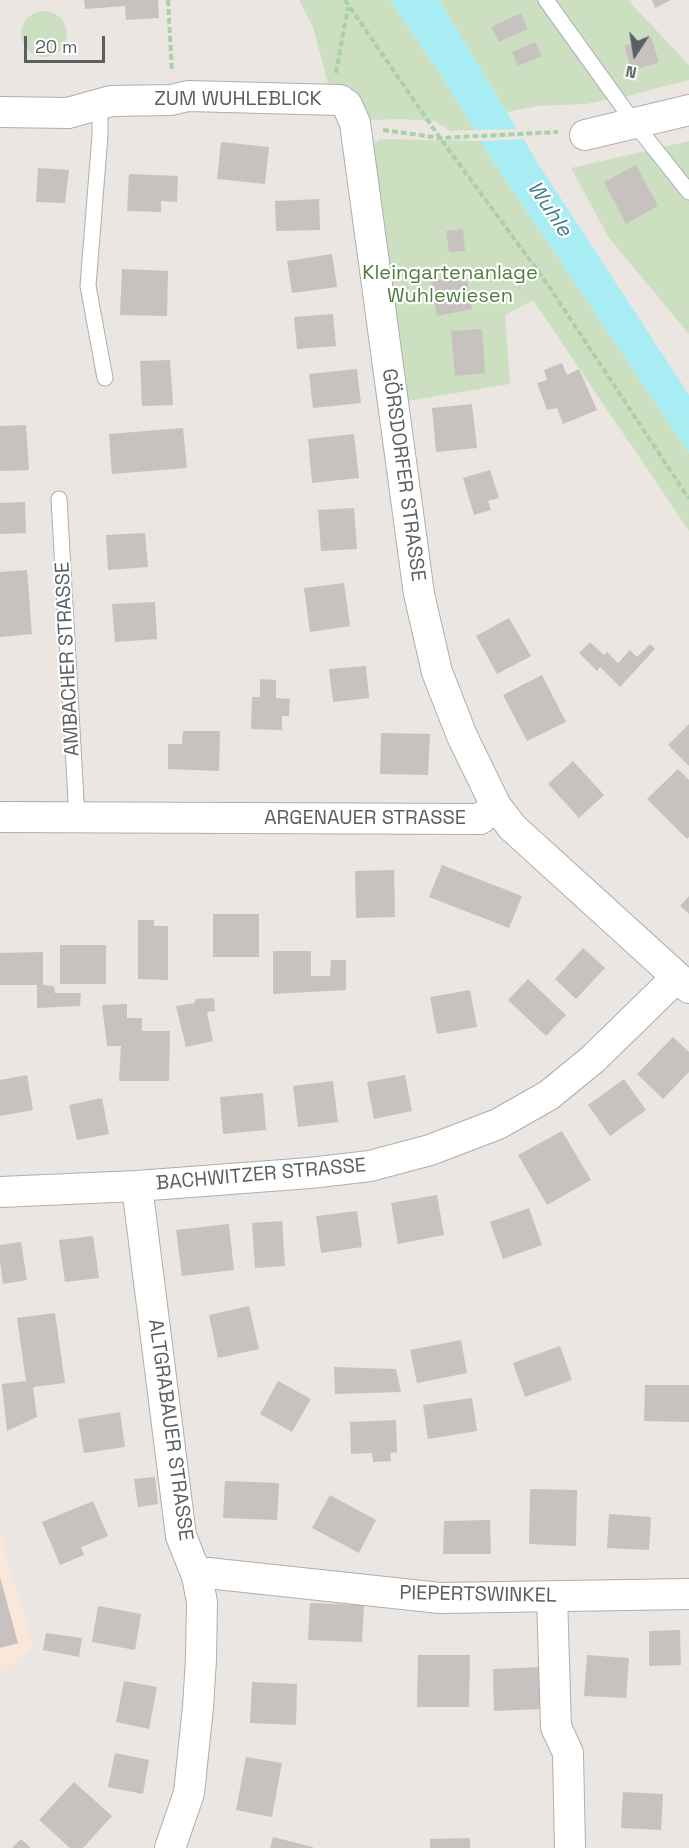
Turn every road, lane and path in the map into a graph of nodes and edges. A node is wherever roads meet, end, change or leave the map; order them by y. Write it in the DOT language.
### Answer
graph roads {
  1 [pos="168,0"];
  2 [pos="345,0"];
  3 [pos="546,0"];
  4 [pos="349,6"];
  5 [pos="171,100"];
  6 [pos="330,100"];
  7 [pos="100,104"];
  8 [pos="689,110"];
  9 [pos="0,112"];
  10 [pos="635,124"];
  11 [pos="355,130"];
  12 [pos="536,133"];
  13 [pos="585,135"];
  14 [pos="440,138"];
  15 [pos="689,192"];
  16 [pos="105,378"];
  17 [pos="59,499"];
  18 [pos="689,499"];
  19 [pos="496,806"];
  20 [pos="0,817"];
  21 [pos="77,818"];
  22 [pos="683,982"];
  23 [pos="137,1186"];
  24 [pos="0,1192"];
  25 [pos="196,1576"];
  26 [pos="689,1594"];
  27 [pos="552,1597"];
  28 [pos="170,1848"];
  29 [pos="570,1848"];
  1 -- 5 [label="path"];
  2 -- 4 [label="path"];
  3 -- 10 [label="lane"];
  4 -- 6 [label="path"];
  4 -- 14 [label="path"];
  5 -- 6 [label="street, ZUM WUHLEBLICK"];
  5 -- 7 [label="street, ZUM WUHLEBLICK"];
  6 -- 11 [label="street, ZUM WUHLEBLICK"];
  7 -- 9 [label="street, ZUM WUHLEBLICK"];
  7 -- 16 [label="lane"];
  8 -- 10 [label="street"];
  10 -- 13 [label="street"];
  10 -- 15 [label="lane"];
  11 -- 14 [label="path"];
  11 -- 19 [label="street, GÖRSDORFER STRASSE"];
  12 -- 14 [label="path"];
  14 -- 18 [label="path"];
  17 -- 21 [label="lane, AMBACHER STRASSE"];
  19 -- 21 [label="street, ARGENAUER STRASSE"];
  19 -- 22 [label="street"];
  20 -- 21 [label="street, ARGENAUER STRASSE"];
  22 -- 23 [label="street, BACHWITZER STRASSE"];
  23 -- 24 [label="street, BACHWITZER STRASSE"];
  23 -- 25 [label="street, ALTGRABAUER STRASSE"];
  25 -- 27 [label="street, PIEPERTSWINKEL"];
  25 -- 28 [label="street, ALTGRABAUER STRASSE"];
  26 -- 27 [label="street, PIEPERTSWINKEL"];
  27 -- 29 [label="street"];
}
